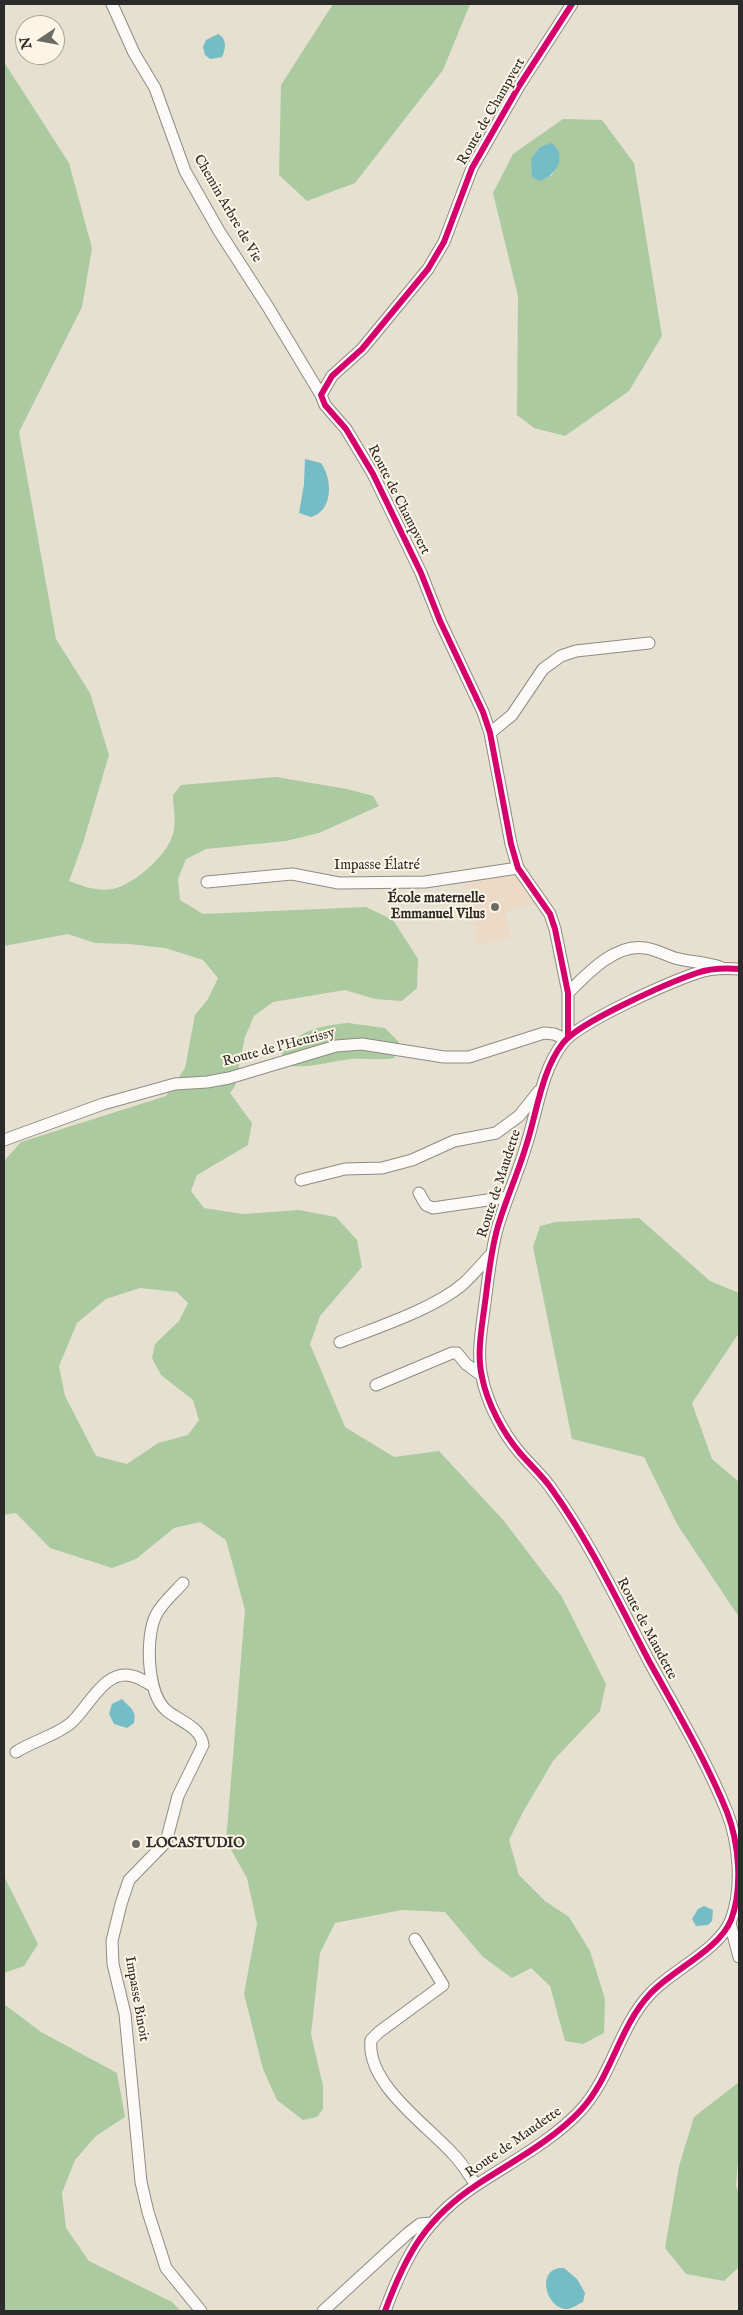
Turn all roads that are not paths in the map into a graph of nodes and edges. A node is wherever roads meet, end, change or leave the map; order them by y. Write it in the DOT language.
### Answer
graph roads {
  1 [pos="112,4"];
  2 [pos="572,4"];
  3 [pos="321,395"];
  4 [pos="649,643"];
  5 [pos="490,733"];
  6 [pos="518,868"];
  7 [pos="207,882"];
  8 [pos="723,968"];
  9 [pos="739,969"];
  10 [pos="568,994"];
  11 [pos="567,1038"];
  12 [pos="543,1086"];
  13 [pos="4,1140"];
  14 [pos="301,1180"];
  15 [pos="419,1193"];
  16 [pos="508,1197"];
  17 [pos="492,1253"];
  18 [pos="340,1342"];
  19 [pos="481,1375"];
  20 [pos="376,1384"];
  21 [pos="183,1583"];
  22 [pos="153,1686"];
  23 [pos="16,1752"];
  24 [pos="730,1923"];
  25 [pos="415,1939"];
  26 [pos="739,1957"];
  27 [pos="476,2185"];
  28 [pos="431,2224"];
  29 [pos="201,2311"];
  30 [pos="323,2311"];
  31 [pos="385,2311"];
  1 -- 3 [label="street, Chemin Arbre de Vie"];
  2 -- 3 [label="street, Route de Champvert"];
  3 -- 5 [label="street, Route de Champvert"];
  4 -- 5 [label="street"];
  5 -- 6 [label="street, Route de Champvert"];
  6 -- 7 [label="street, Impasse Élatré"];
  6 -- 10 [label="street, Route de Champvert"];
  8 -- 9 [label="street, Route de Maudette"];
  8 -- 10 [label="street"];
  8 -- 11 [label="street, Route de Maudette"];
  10 -- 11 [label="street, Route de Champvert"];
  11 -- 12 [label="street, Route de Maudette"];
  11 -- 13 [label="street, Route de l'Heurissy"];
  12 -- 14 [label="street"];
  12 -- 16 [label="street, Route de Maudette"];
  15 -- 16 [label="street"];
  16 -- 17 [label="street, Route de Maudette"];
  17 -- 18 [label="street"];
  17 -- 19 [label="street, Route de Maudette"];
  19 -- 20 [label="street"];
  19 -- 24 [label="street, Route de Maudette"];
  21 -- 22 [label="street, Impasse Binoit"];
  22 -- 23 [label="street"];
  22 -- 29 [label="street, Impasse Binoit"];
  24 -- 26 [label="street"];
  24 -- 27 [label="street, Route de Maudette"];
  25 -- 27 [label="street"];
  27 -- 28 [label="street, Route de Maudette"];
  28 -- 30 [label="street"];
  28 -- 31 [label="street, Route de Maudette"];
}
